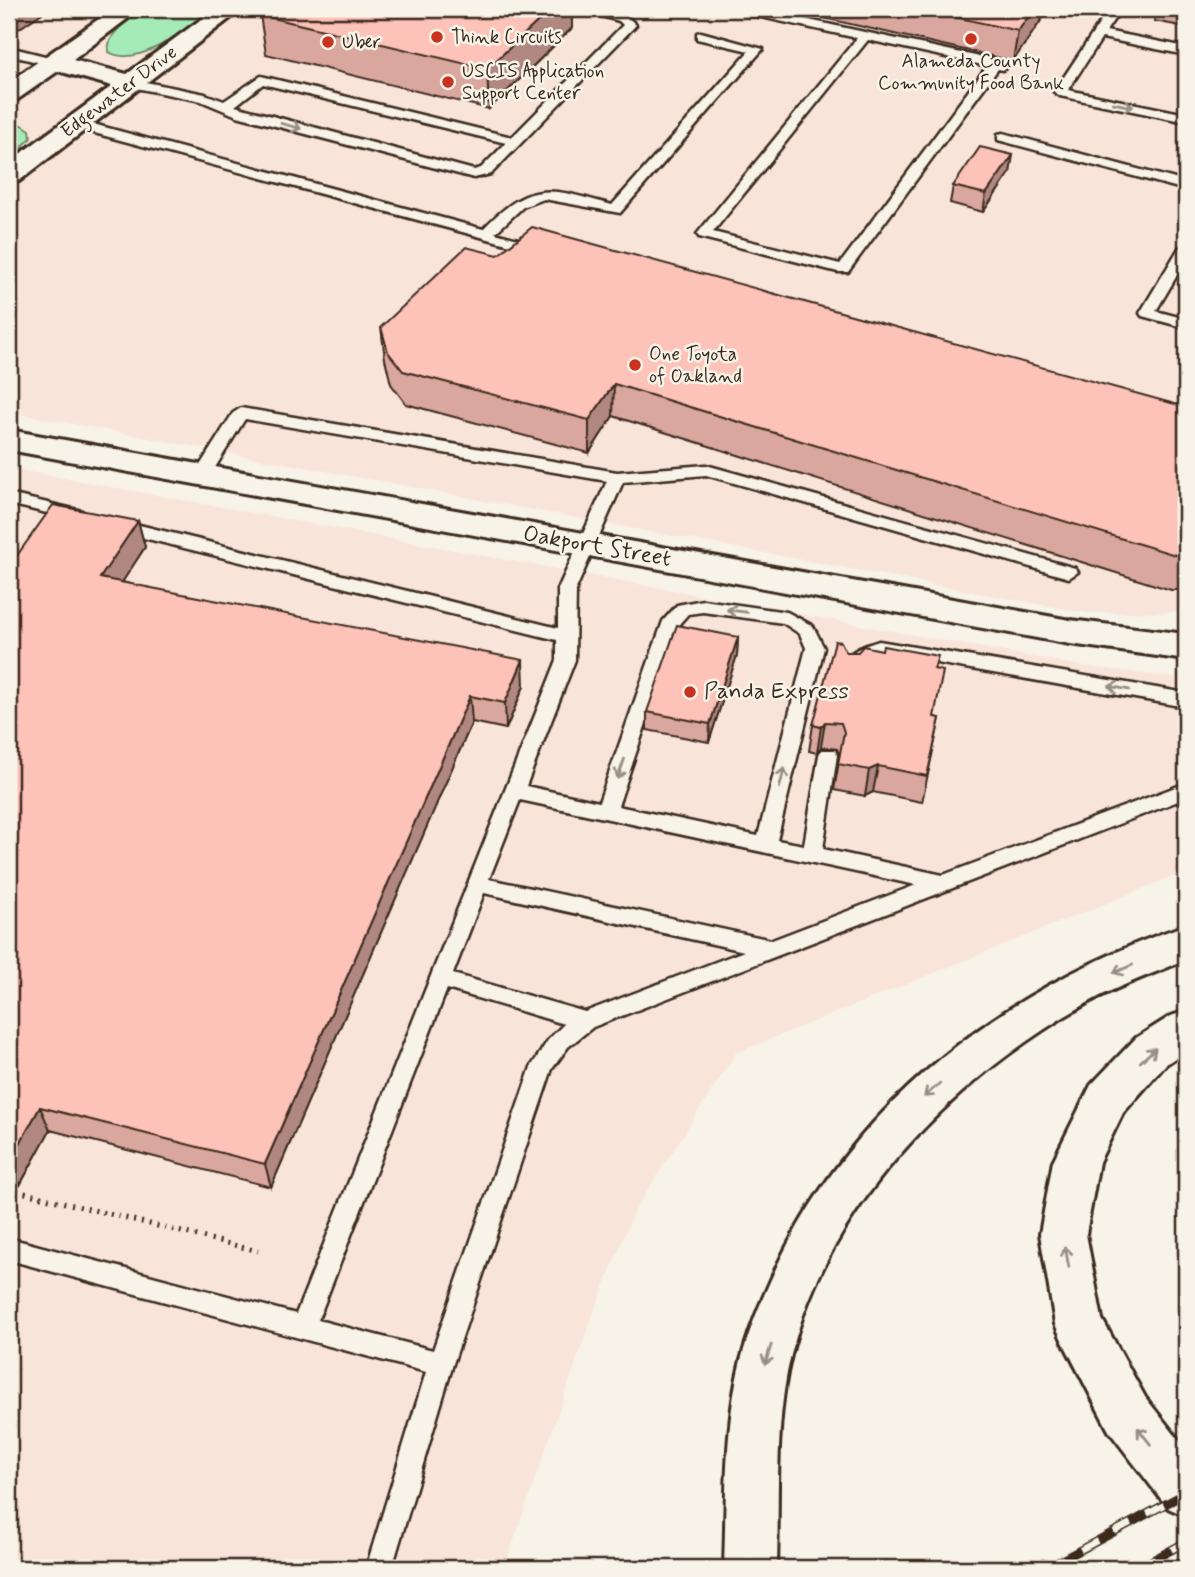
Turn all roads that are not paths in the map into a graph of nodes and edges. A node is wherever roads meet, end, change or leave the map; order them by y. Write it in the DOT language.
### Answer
graph roads {
  1 [pos="128,9"];
  2 [pos="230,9"];
  3 [pos="583,9"];
  4 [pos="743,9"];
  5 [pos="1115,9"];
  6 [pos="1098,33"];
  7 [pos="701,36"];
  8 [pos="865,36"];
  9 [pos="9,51"];
  10 [pos="1186,51"];
  11 [pos="53,62"];
  12 [pos="131,83"];
  13 [pos="9,94"];
  14 [pos="226,106"];
  15 [pos="1186,118"];
  16 [pos="77,124"];
  17 [pos="1003,137"];
  18 [pos="514,141"];
  19 [pos="9,175"];
  20 [pos="1186,186"];
  21 [pos="486,234"];
  22 [pos="1186,248"];
  23 [pos="553,252"];
  24 [pos="1186,324"];
  25 [pos="9,440"];
  26 [pos="202,475"];
  27 [pos="617,477"];
  28 [pos="9,499"];
  29 [pos="586,544"];
  30 [pos="1069,572"];
  31 [pos="566,636"];
  32 [pos="1186,647"];
  33 [pos="848,670"];
  34 [pos="1186,700"];
  35 [pos="828,755"];
  36 [pos="1186,790"];
  37 [pos="514,791"];
  38 [pos="606,811"];
  39 [pos="766,845"];
  40 [pos="812,855"];
  41 [pos="944,883"];
  42 [pos="477,884"];
  43 [pos="1186,942"];
  44 [pos="774,949"];
  45 [pos="441,979"];
  46 [pos="585,1021"];
  47 [pos="1186,1029"];
  48 [pos="9,1249"];
  49 [pos="303,1327"];
  50 [pos="441,1364"];
  51 [pos="1186,1490"];
  52 [pos="379,1568"];
  53 [pos="750,1568"];
  1 -- 11 [label="main road"];
  2 -- 12 [label="main road, Edgewater Drive"];
  3 -- 18 [label="lane"];
  4 -- 8 [label="lane"];
  5 -- 6 [label="lane"];
  6 -- 10 [label="lane"];
  6 -- 15 [label="lane, one-way"];
  7 -- 21 [label="lane"];
  8 -- 8 [label="lane"];
  9 -- 11 [label="lane"];
  11 -- 12 [label="main road"];
  11 -- 13 [label="main road"];
  12 -- 14 [label="lane"];
  12 -- 16 [label="main road, Edgewater Drive"];
  14 -- 18 [label="lane"];
  14 -- 18 [label="lane, one-way"];
  16 -- 19 [label="main road, Edgewater Drive"];
  16 -- 21 [label="lane"];
  17 -- 20 [label="lane"];
  21 -- 23 [label="lane"];
  22 -- 24 [label="lane"];
  25 -- 26 [label="main road, Oakport Street"];
  26 -- 27 [label="lane"];
  26 -- 29 [label="main road, Oakport Street"];
  27 -- 29 [label="lane"];
  27 -- 30 [label="lane"];
  28 -- 31 [label="lane"];
  29 -- 31 [label="lane"];
  29 -- 32 [label="main road, Oakport Street"];
  31 -- 37 [label="lane"];
  34 -- 33 [label="lane, one-way"];
  35 -- 40 [label="lane"];
  36 -- 41 [label="lane"];
  37 -- 38 [label="lane"];
  37 -- 42 [label="lane"];
  38 -- 39 [label="lane"];
  39 -- 38 [label="lane, one-way"];
  39 -- 40 [label="lane"];
  40 -- 41 [label="lane"];
  41 -- 44 [label="lane"];
  42 -- 44 [label="lane"];
  42 -- 45 [label="lane"];
  43 -- 53 [label="main road, one-way"];
  44 -- 46 [label="lane"];
  45 -- 46 [label="lane"];
  45 -- 49 [label="lane"];
  46 -- 50 [label="lane"];
  51 -- 47 [label="main road, one-way"];
  48 -- 49 [label="lane"];
  49 -- 50 [label="lane"];
  50 -- 52 [label="lane"];
}
